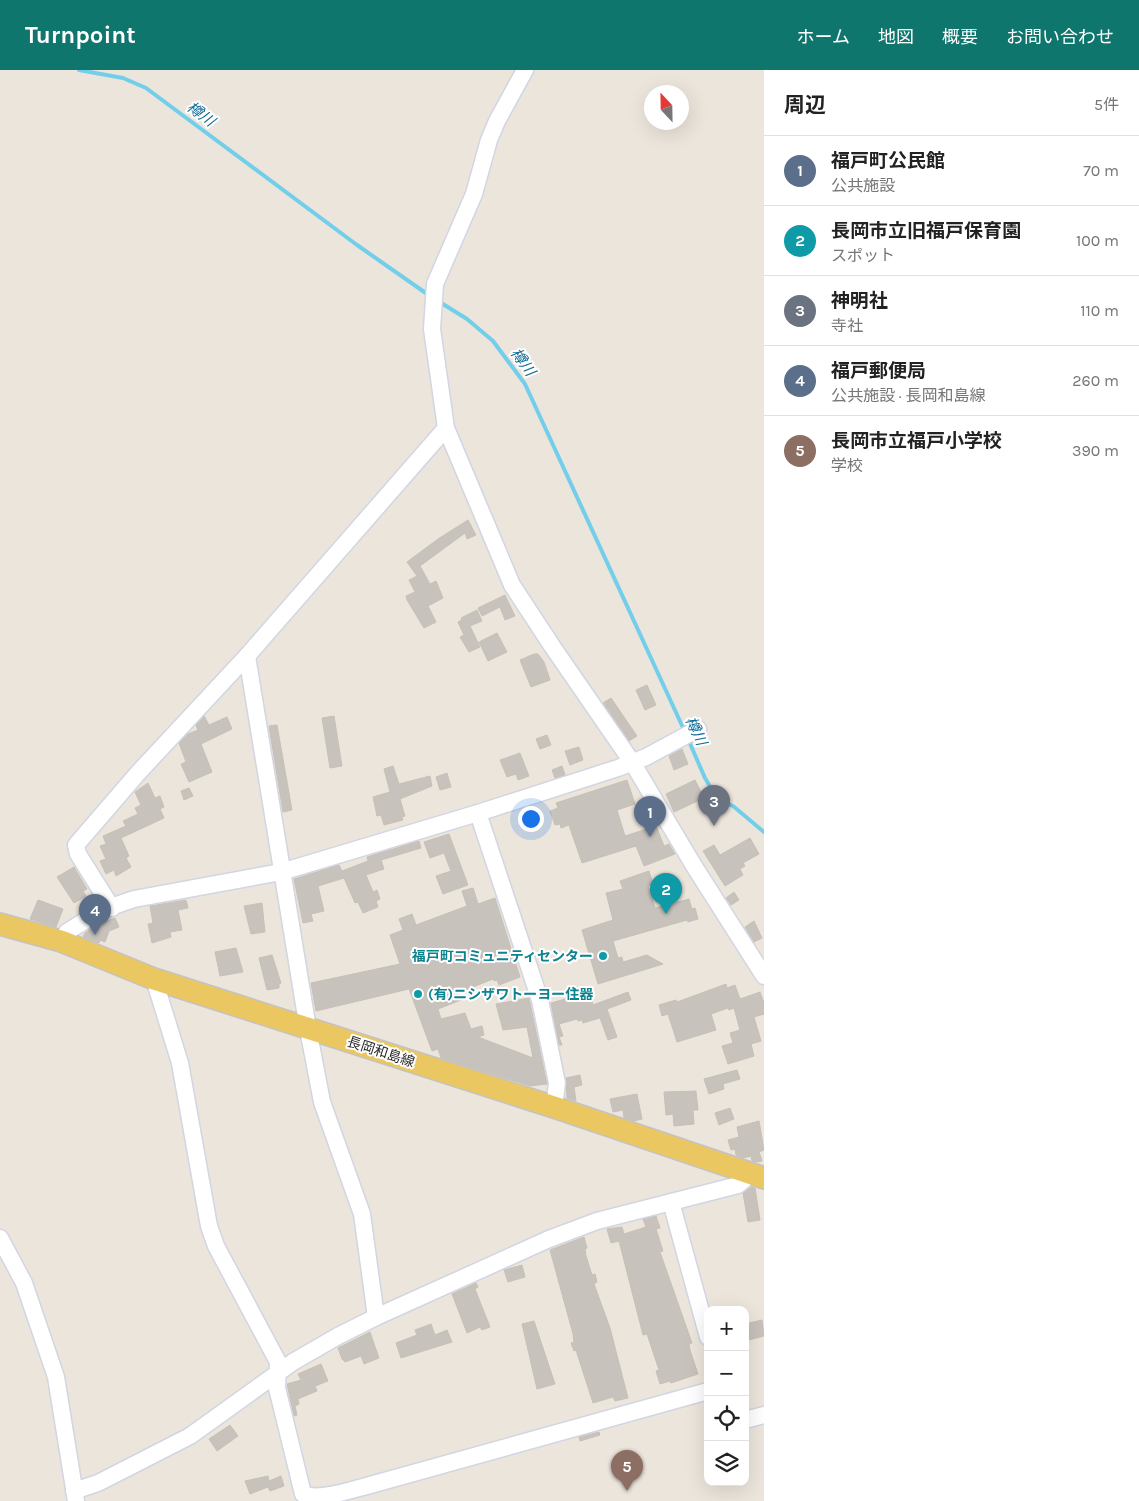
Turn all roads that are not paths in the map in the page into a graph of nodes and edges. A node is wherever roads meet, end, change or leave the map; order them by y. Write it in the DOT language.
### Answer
graph roads {
  1 [pos="525,70"];
  2 [pos="446,428"];
  3 [pos="247,656"];
  4 [pos="698,729"];
  5 [pos="632,762"];
  6 [pos="478,813"];
  7 [pos="282,872"];
  8 [pos="112,908"];
  9 [pos="2,928"];
  10 [pos="61,941"];
  11 [pos="759,953"];
  12 [pos="764,976"];
  13 [pos="154,979"];
  14 [pos="308,1029"];
  15 [pos="554,1107"];
  16 [pos="757,1176"];
  17 [pos="671,1202"];
  18 [pos="0,1238"];
  19 [pos="376,1317"];
  20 [pos="704,1322"];
  21 [pos="278,1374"];
  22 [pos="704,1393"];
  23 [pos="764,1415"];
  24 [pos="749,1419"];
  25 [pos="75,1496"];
  1 -- 2 [label="street"];
  2 -- 3 [label="street"];
  2 -- 5 [label="street"];
  3 -- 7 [label="street"];
  3 -- 8 [label="street"];
  4 -- 5 [label="street"];
  5 -- 6 [label="street"];
  5 -- 11 [label="street"];
  6 -- 7 [label="street"];
  6 -- 15 [label="street"];
  7 -- 8 [label="street"];
  7 -- 14 [label="street"];
  8 -- 10 [label="street"];
  9 -- 10 [label="main road, 長岡和島線"];
  10 -- 13 [label="main road, 長岡和島線"];
  11 -- 12 [label="street"];
  13 -- 14 [label="main road, 長岡和島線"];
  13 -- 21 [label="street"];
  14 -- 15 [label="main road, 長岡和島線"];
  14 -- 19 [label="street"];
  15 -- 16 [label="main road, 長岡和島線"];
  16 -- 17 [label="street"];
  17 -- 19 [label="street"];
  17 -- 20 [label="street"];
  18 -- 25 [label="street"];
  19 -- 21 [label="street"];
  21 -- 22 [label="street"];
  21 -- 25 [label="street"];
  23 -- 24 [label="street"];
}
